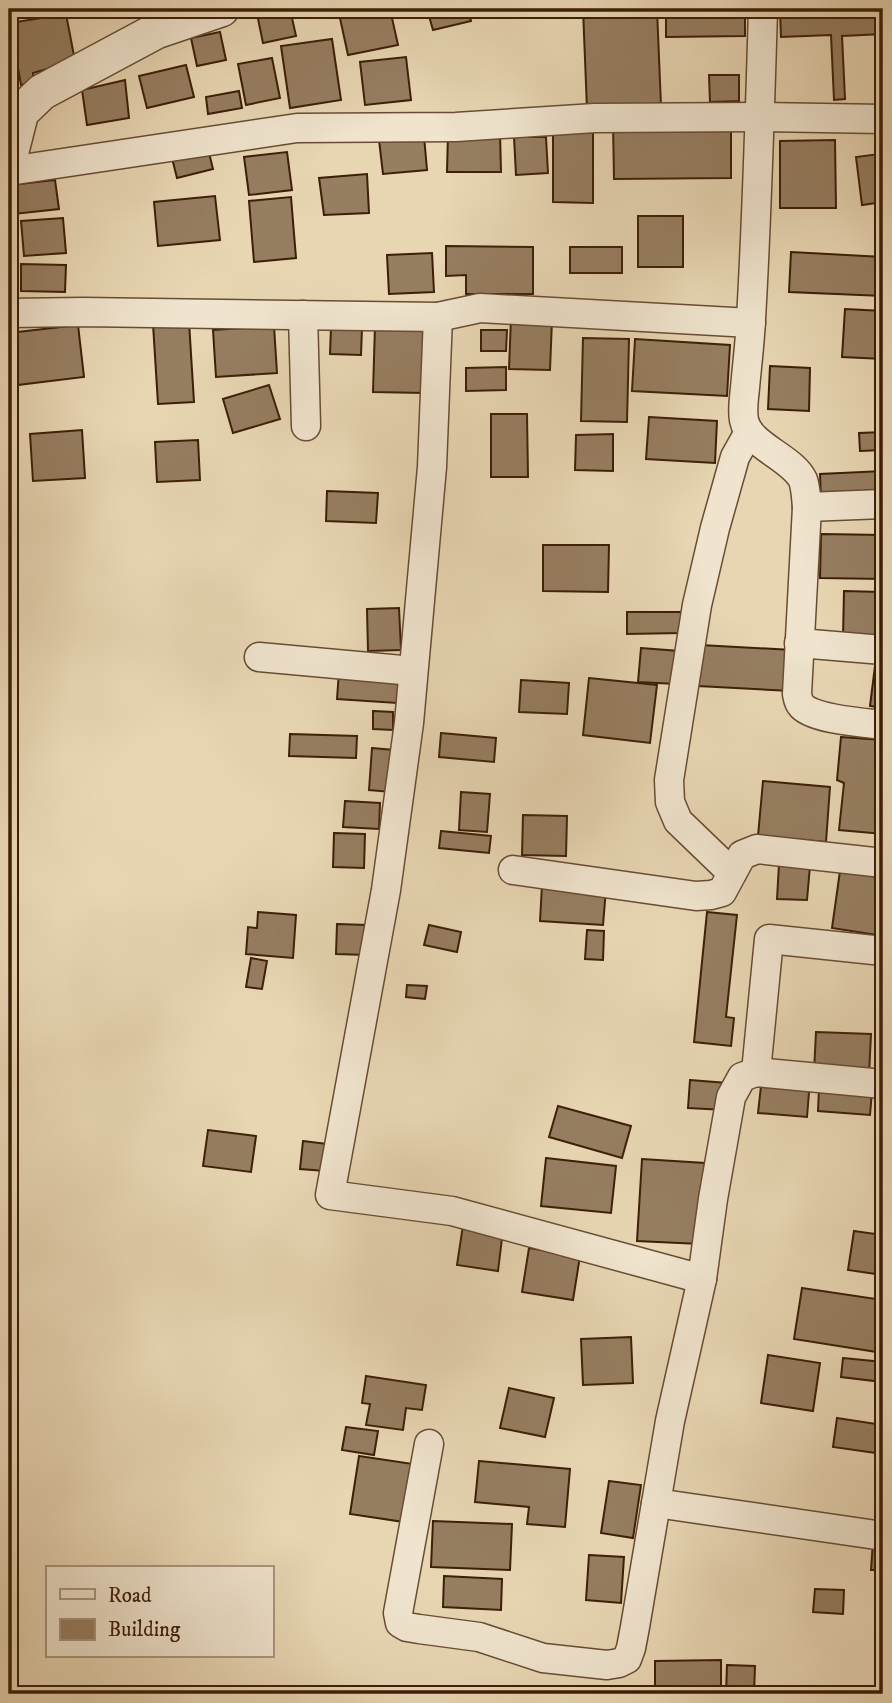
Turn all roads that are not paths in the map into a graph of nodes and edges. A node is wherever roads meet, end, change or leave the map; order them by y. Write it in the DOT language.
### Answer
graph roads {
  1 [pos="221,9"];
  2 [pos="762,9"];
  3 [pos="154,20"];
  4 [pos="15,112"];
  5 [pos="760,117"];
  6 [pos="883,119"];
  7 [pos="9,159"];
  8 [pos="9,171"];
  9 [pos="9,313"];
  10 [pos="303,315"];
  11 [pos="438,317"];
  12 [pos="751,323"];
  13 [pos="306,426"];
  14 [pos="750,432"];
  15 [pos="883,503"];
  16 [pos="807,507"];
  17 [pos="799,643"];
  18 [pos="883,650"];
  19 [pos="259,657"];
  20 [pos="413,671"];
  21 [pos="883,725"];
  22 [pos="883,863"];
  23 [pos="513,870"];
  24 [pos="732,873"];
  25 [pos="883,951"];
  26 [pos="756,1072"];
  27 [pos="883,1084"];
  28 [pos="702,1279"];
  29 [pos="429,1444"];
  30 [pos="656,1503"];
  31 [pos="883,1536"];
  1 -- 3 [label="street"];
  2 -- 5 [label="street"];
  3 -- 4 [label="street"];
  4 -- 7 [label="street"];
  5 -- 6 [label="street"];
  5 -- 8 [label="street"];
  5 -- 12 [label="street"];
  9 -- 10 [label="street"];
  10 -- 11 [label="street"];
  10 -- 13 [label="street"];
  11 -- 12 [label="street"];
  11 -- 20 [label="street"];
  12 -- 14 [label="street"];
  14 -- 16 [label="street"];
  14 -- 24 [label="street"];
  15 -- 16 [label="street"];
  16 -- 17 [label="street"];
  17 -- 18 [label="street"];
  17 -- 21 [label="street"];
  19 -- 20 [label="street"];
  20 -- 28 [label="street"];
  22 -- 24 [label="street"];
  23 -- 24 [label="street"];
  25 -- 26 [label="street"];
  26 -- 27 [label="street"];
  26 -- 28 [label="street"];
  28 -- 30 [label="street"];
  29 -- 30 [label="street"];
  30 -- 31 [label="street"];
}
